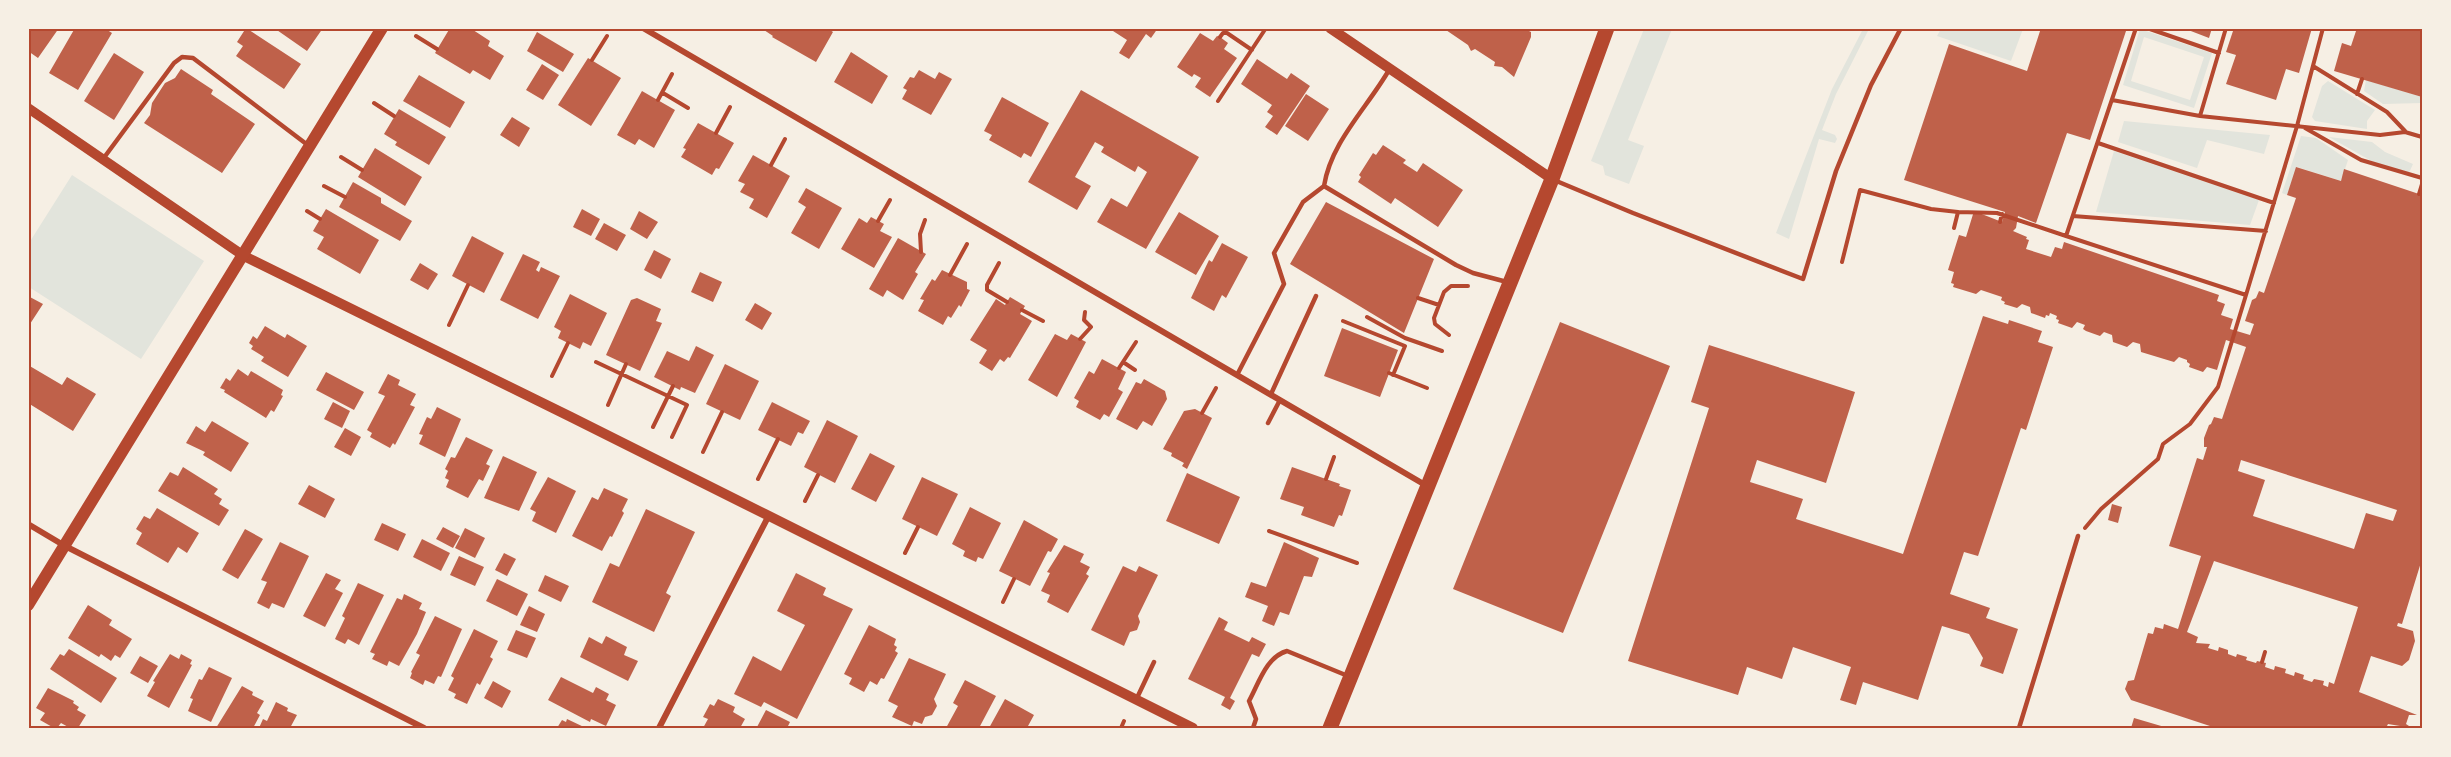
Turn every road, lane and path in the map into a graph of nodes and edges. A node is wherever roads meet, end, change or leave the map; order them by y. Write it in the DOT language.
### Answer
graph roads {
  1 [pos="382,28"];
  2 [pos="644,28"];
  3 [pos="1266,28"];
  4 [pos="1330,28"];
  5 [pos="1607,28"];
  6 [pos="1901,28"];
  7 [pos="2136,28"];
  8 [pos="2147,28"];
  9 [pos="2226,28"];
  10 [pos="2323,28"];
  11 [pos="416,36"];
  12 [pos="607,36"];
  13 [pos="1220,38"];
  14 [pos="437,49"];
  15 [pos="1252,50"];
  16 [pos="2219,54"];
  17 [pos="592,60"];
  18 [pos="2313,66"];
  19 [pos="1389,69"];
  20 [pos="672,74"];
  21 [pos="2361,79"];
  22 [pos="663,93"];
  23 [pos="2357,94"];
  24 [pos="658,100"];
  25 [pos="2112,100"];
  26 [pos="1218,101"];
  27 [pos="374,104"];
  28 [pos="730,107"];
  29 [pos="28,108"];
  30 [pos="688,108"];
  31 [pos="394,116"];
  32 [pos="2200,116"];
  33 [pos="2300,126"];
  34 [pos="2405,132"];
  35 [pos="716,133"];
  36 [pos="2422,138"];
  37 [pos="785,140"];
  38 [pos="2098,143"];
  39 [pos="311,147"];
  40 [pos="341,158"];
  41 [pos="103,159"];
  42 [pos="771,165"];
  43 [pos="362,170"];
  44 [pos="2422,178"];
  45 [pos="1552,179"];
  46 [pos="2422,184"];
  47 [pos="324,186"];
  48 [pos="1324,186"];
  49 [pos="2420,194"];
  50 [pos="345,197"];
  51 [pos="890,200"];
  52 [pos="2274,203"];
  53 [pos="307,212"];
  54 [pos="1958,212"];
  55 [pos="2002,214"];
  56 [pos="2073,216"];
  57 [pos="320,219"];
  58 [pos="925,220"];
  59 [pos="878,221"];
  60 [pos="2000,222"];
  61 [pos="1954,228"];
  62 [pos="2266,231"];
  63 [pos="2066,236"];
  64 [pos="967,244"];
  65 [pos="921,252"];
  66 [pos="244,256"];
  67 [pos="1842,262"];
  68 [pos="999,263"];
  69 [pos="950,275"];
  70 [pos="1510,283"];
  71 [pos="468,285"];
  72 [pos="1468,286"];
  73 [pos="2246,295"];
  74 [pos="1316,296"];
  75 [pos="1418,298"];
  76 [pos="1007,302"];
  77 [pos="1439,305"];
  78 [pos="1022,310"];
  79 [pos="1085,312"];
  80 [pos="1367,317"];
  81 [pos="1043,321"];
  82 [pos="1343,321"];
  83 [pos="449,325"];
  84 [pos="1449,335"];
  85 [pos="1080,339"];
  86 [pos="568,342"];
  87 [pos="1136,342"];
  88 [pos="1442,351"];
  89 [pos="596,362"];
  90 [pos="1123,362"];
  91 [pos="626,364"];
  92 [pos="1119,368"];
  93 [pos="1135,370"];
  94 [pos="622,374"];
  95 [pos="1238,375"];
  96 [pos="552,376"];
  97 [pos="673,386"];
  98 [pos="1216,388"];
  99 [pos="1427,388"];
  100 [pos="1271,394"];
  101 [pos="669,396"];
  102 [pos="1280,400"];
  103 [pos="608,405"];
  104 [pos="722,412"];
  105 [pos="1202,413"];
  106 [pos="1268,423"];
  107 [pos="653,427"];
  108 [pos="672,437"];
  109 [pos="777,439"];
  110 [pos="703,452"];
  111 [pos="1334,457"];
  112 [pos="818,475"];
  113 [pos="758,479"];
  114 [pos="1326,479"];
  115 [pos="1427,486"];
  116 [pos="805,501"];
  117 [pos="768,517"];
  118 [pos="28,524"];
  119 [pos="918,527"];
  120 [pos="1269,531"];
  121 [pos="2078,536"];
  122 [pos="64,546"];
  123 [pos="904,553"];
  124 [pos="1357,563"];
  125 [pos="1014,579"];
  126 [pos="1003,602"];
  127 [pos="28,605"];
  128 [pos="2265,652"];
  129 [pos="1154,662"];
  130 [pos="2262,662"];
  131 [pos="1351,677"];
  132 [pos="1136,700"];
  133 [pos="1124,721"];
  134 [pos="424,729"];
  135 [pos="659,729"];
  136 [pos="1121,729"];
  137 [pos="1193,729"];
  138 [pos="1254,729"];
  139 [pos="1330,729"];
  140 [pos="2019,729"];
  1 -- 39 [label="main road"];
  2 -- 95 [label="street"];
  3 -- 15 [label="path"];
  4 -- 19 [label="street"];
  5 -- 45 [label="main road"];
  6 -- 45 [label="lane"];
  7 -- 25 [label="path"];
  8 -- 16 [label="path"];
  9 -- 16 [label="path"];
  10 -- 18 [label="path"];
  11 -- 14 [label="path"];
  12 -- 17 [label="path"];
  13 -- 15 [label="path"];
  15 -- 26 [label="path"];
  16 -- 32 [label="path"];
  18 -- 23 [label="path"];
  18 -- 33 [label="path"];
  19 -- 45 [label="street"];
  19 -- 48 [label="lane"];
  20 -- 22 [label="path"];
  21 -- 23 [label="path"];
  22 -- 24 [label="path"];
  22 -- 30 [label="path"];
  23 -- 34 [label="path"];
  25 -- 32 [label="path"];
  25 -- 38 [label="path"];
  27 -- 31 [label="path"];
  28 -- 35 [label="path"];
  29 -- 41 [label="street"];
  32 -- 33 [label="path"];
  33 -- 34 [label="path"];
  33 -- 44 [label="path"];
  33 -- 52 [label="path"];
  34 -- 36 [label="path"];
  37 -- 42 [label="path"];
  38 -- 52 [label="path"];
  38 -- 56 [label="path"];
  39 -- 41 [label="lane"];
  39 -- 66 [label="main road"];
  40 -- 43 [label="path"];
  41 -- 66 [label="street"];
  45 -- 70 [label="main road"];
  46 -- 49 [label="path"];
  47 -- 50 [label="path"];
  48 -- 70 [label="lane"];
  48 -- 95 [label="lane"];
  51 -- 59 [label="path"];
  52 -- 62 [label="path"];
  53 -- 57 [label="path"];
  54 -- 55 [label="path"];
  54 -- 61 [label="path"];
  54 -- 67 [label="path"];
  55 -- 60 [label="path"];
  55 -- 63 [label="path"];
  56 -- 62 [label="path"];
  56 -- 63 [label="path"];
  58 -- 65 [label="path"];
  62 -- 73 [label="path"];
  63 -- 73 [label="path"];
  64 -- 69 [label="path"];
  66 -- 117 [label="street"];
  66 -- 122 [label="main road"];
  68 -- 76 [label="path"];
  70 -- 115 [label="main road"];
  71 -- 83 [label="path"];
  72 -- 77 [label="path"];
  73 -- 121 [label="path"];
  74 -- 100 [label="lane"];
  75 -- 77 [label="path"];
  77 -- 84 [label="path"];
  78 -- 81 [label="path"];
  79 -- 85 [label="path"];
  80 -- 88 [label="path"];
  82 -- 99 [label="path"];
  86 -- 96 [label="path"];
  87 -- 90 [label="path"];
  89 -- 94 [label="path"];
  90 -- 92 [label="path"];
  90 -- 93 [label="path"];
  91 -- 94 [label="path"];
  94 -- 101 [label="path"];
  94 -- 103 [label="path"];
  95 -- 100 [label="street"];
  97 -- 101 [label="path"];
  98 -- 105 [label="path"];
  100 -- 102 [label="street"];
  101 -- 107 [label="path"];
  101 -- 108 [label="path"];
  102 -- 106 [label="lane"];
  102 -- 115 [label="street"];
  104 -- 110 [label="path"];
  109 -- 113 [label="path"];
  111 -- 114 [label="path"];
  112 -- 116 [label="path"];
  115 -- 131 [label="main road"];
  117 -- 132 [label="street"];
  117 -- 135 [label="street"];
  118 -- 122 [label="street"];
  119 -- 123 [label="path"];
  120 -- 124 [label="path"];
  121 -- 140 [label="lane"];
  122 -- 127 [label="main road"];
  122 -- 134 [label="street"];
  125 -- 126 [label="path"];
  128 -- 130 [label="path"];
  129 -- 132 [label="lane"];
  131 -- 138 [label="lane"];
  131 -- 139 [label="main road"];
  132 -- 137 [label="street"];
  133 -- 136 [label="path"];
}
